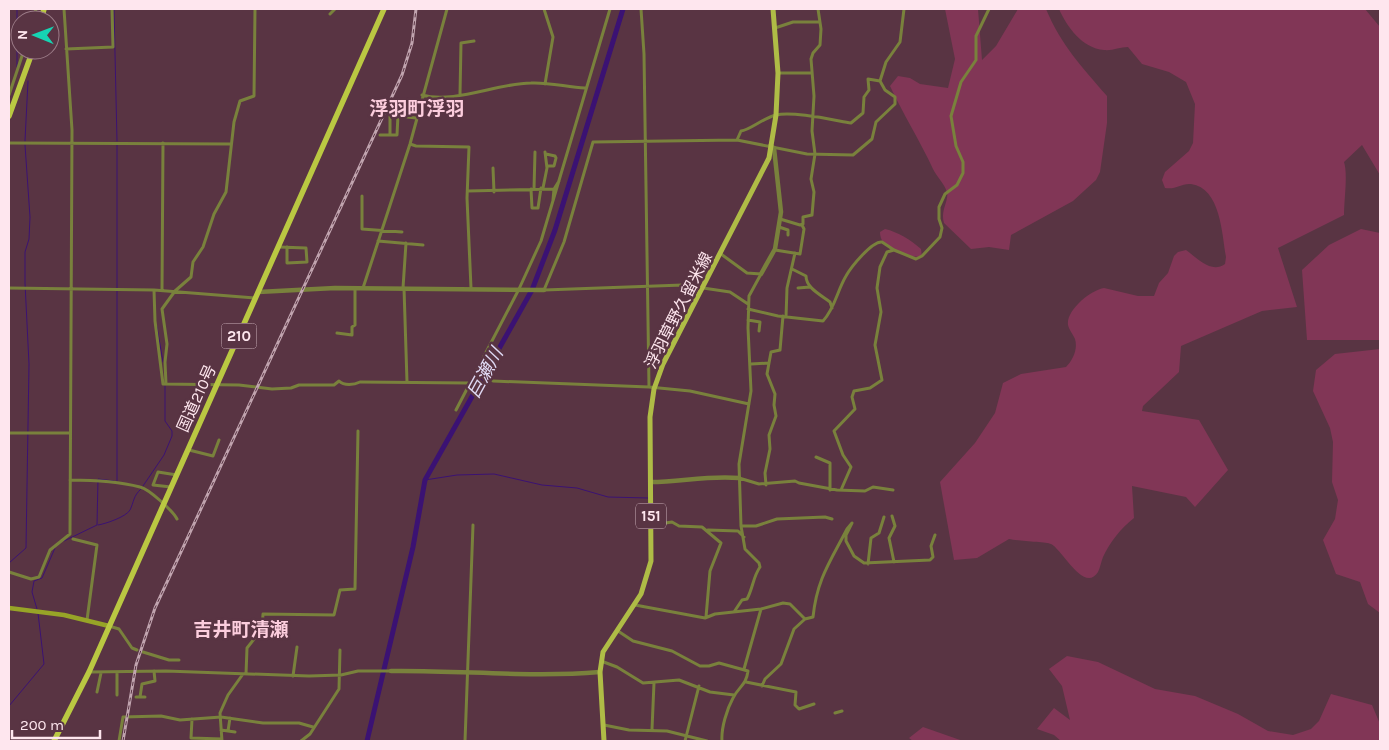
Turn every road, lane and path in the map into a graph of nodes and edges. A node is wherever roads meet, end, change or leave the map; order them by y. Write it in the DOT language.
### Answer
graph roads {
  1 [pos="64,9"];
  2 [pos="112,9"];
  3 [pos="255,9"];
  4 [pos="335,9"];
  5 [pos="384,9"];
  6 [pos="447,9"];
  7 [pos="544,9"];
  8 [pos="610,9"];
  9 [pos="642,9"];
  10 [pos="773,9"];
  11 [pos="818,9"];
  12 [pos="904,9"];
  13 [pos="989,9"];
  14 [pos="330,14"];
  15 [pos="820,22"];
  16 [pos="775,28"];
  17 [pos="474,41"];
  18 [pos="66,49"];
  19 [pos="21,60"];
  20 [pos="29,60"];
  21 [pos="778,73"];
  22 [pos="812,73"];
  23 [pos="880,80"];
  24 [pos="545,84"];
  25 [pos="585,88"];
  26 [pos="460,94"];
  27 [pos="9,95"];
  28 [pos="422,95"];
  29 [pos="398,115"];
  30 [pos="776,115"];
  31 [pos="9,116"];
  32 [pos="811,117"];
  33 [pos="416,118"];
  34 [pos="380,135"];
  35 [pos="390,135"];
  36 [pos="737,140"];
  37 [pos="9,142"];
  38 [pos="645,142"];
  39 [pos="71,143"];
  40 [pos="163,143"];
  41 [pos="231,144"];
  42 [pos="410,144"];
  43 [pos="770,146"];
  44 [pos="535,152"];
  45 [pos="815,154"];
  46 [pos="547,166"];
  47 [pos="493,168"];
  48 [pos="560,181"];
  49 [pos="542,188"];
  50 [pos="533,189"];
  51 [pos="554,189"];
  52 [pos="468,191"];
  53 [pos="494,192"];
  54 [pos="362,196"];
  55 [pos="553,200"];
  56 [pos="780,219"];
  57 [pos="802,224"];
  58 [pos="779,227"];
  59 [pos="382,229"];
  60 [pos="402,232"];
  61 [pos="788,235"];
  62 [pos="378,241"];
  63 [pos="406,243"];
  64 [pos="423,245"];
  65 [pos="279,246"];
  66 [pos="287,247"];
  67 [pos="774,250"];
  68 [pos="894,250"];
  69 [pos="795,253"];
  70 [pos="721,254"];
  71 [pos="792,269"];
  72 [pos="761,274"];
  73 [pos="648,286"];
  74 [pos="811,287"];
  75 [pos="9,288"];
  76 [pos="356,288"];
  77 [pos="363,288"];
  78 [pos="404,288"];
  79 [pos="471,288"];
  80 [pos="702,288"];
  81 [pos="798,288"];
  82 [pos="70,289"];
  83 [pos="519,289"];
  84 [pos="154,290"];
  85 [pos="162,290"];
  86 [pos="544,290"];
  87 [pos="175,291"];
  88 [pos="257,295"];
  89 [pos="748,304"];
  90 [pos="748,309"];
  91 [pos="832,309"];
  92 [pos="784,317"];
  93 [pos="748,320"];
  94 [pos="759,331"];
  95 [pos="337,333"];
  96 [pos="769,363"];
  97 [pos="751,364"];
  98 [pos="493,381"];
  99 [pos="407,382"];
  100 [pos="468,383"];
  101 [pos="165,384"];
  102 [pos="217,385"];
  103 [pos="652,388"];
  104 [pos="749,404"];
  105 [pos="456,410"];
  106 [pos="358,431"];
  107 [pos="9,433"];
  108 [pos="70,433"];
  109 [pos="219,440"];
  110 [pos="188,450"];
  111 [pos="816,457"];
  112 [pos="177,475"];
  113 [pos="739,478"];
  114 [pos="70,480"];
  115 [pos="651,482"];
  116 [pos="766,485"];
  117 [pos="172,487"];
  118 [pos="830,490"];
  119 [pos="840,490"];
  120 [pos="893,490"];
  121 [pos="164,504"];
  122 [pos="892,516"];
  123 [pos="884,517"];
  124 [pos="832,519"];
  125 [pos="177,520"];
  126 [pos="473,525"];
  127 [pos="652,525"];
  128 [pos="742,526"];
  129 [pos="708,530"];
  130 [pos="935,535"];
  131 [pos="744,537"];
  132 [pos="73,539"];
  133 [pos="894,562"];
  134 [pos="868,564"];
  135 [pos="9,572"];
  136 [pos="634,605"];
  137 [pos="9,608"];
  138 [pos="761,609"];
  139 [pos="733,612"];
  140 [pos="706,617"];
  141 [pos="805,618"];
  142 [pos="86,620"];
  143 [pos="109,626"];
  144 [pos="617,630"];
  145 [pos="297,647"];
  146 [pos="137,650"];
  147 [pos="340,650"];
  148 [pos="143,652"];
  149 [pos="179,660"];
  150 [pos="601,661"];
  151 [pos="744,669"];
  152 [pos="154,671"];
  153 [pos="391,671"];
  154 [pos="89,672"];
  155 [pos="117,672"];
  156 [pos="468,672"];
  157 [pos="600,672"];
  158 [pos="101,673"];
  159 [pos="244,674"];
  160 [pos="341,675"];
  161 [pos="292,676"];
  162 [pos="746,682"];
  163 [pos="654,683"];
  164 [pos="699,686"];
  165 [pos="762,686"];
  166 [pos="97,692"];
  167 [pos="116,695"];
  168 [pos="734,696"];
  169 [pos="145,698"];
  170 [pos="814,704"];
  171 [pos="842,711"];
  172 [pos="835,712"];
  173 [pos="220,716"];
  174 [pos="230,718"];
  175 [pos="192,719"];
  176 [pos="604,725"];
  177 [pos="313,727"];
  178 [pos="652,729"];
  179 [pos="221,730"];
  180 [pos="228,731"];
  181 [pos="235,732"];
  182 [pos="687,735"];
  183 [pos="222,740"];
  184 [pos="54,741"];
  185 [pos="119,741"];
  186 [pos="301,741"];
  187 [pos="465,741"];
  188 [pos="604,741"];
  189 [pos="685,741"];
  190 [pos="707,741"];
  191 [pos="722,741"];
  1 -- 18 [label="street"];
  2 -- 18 [label="street"];
  3 -- 41 [label="street"];
  4 -- 14 [label="street"];
  5 -- 65 [label="highway, 国道210号 / 210"];
  6 -- 28 [label="street"];
  7 -- 24 [label="street"];
  8 -- 25 [label="street"];
  9 -- 38 [label="street"];
  10 -- 16 [label="main road, 浮羽草野久留米線 / 151"];
  11 -- 15 [label="street"];
  12 -- 23 [label="street"];
  13 -- 68 [label="street"];
  15 -- 16 [label="street"];
  15 -- 22 [label="street"];
  16 -- 21 [label="main road, 浮羽草野久留米線 / 151"];
  17 -- 26 [label="street"];
  18 -- 39 [label="street"];
  19 -- 27 [label="street"];
  20 -- 31 [label="highway"];
  21 -- 22 [label="street"];
  21 -- 30 [label="main road, 浮羽草野久留米線 / 151"];
  22 -- 32 [label="street"];
  23 -- 32 [label="street"];
  23 -- 45 [label="street"];
  24 -- 25 [label="street"];
  24 -- 26 [label="street"];
  25 -- 48 [label="street"];
  26 -- 28 [label="street"];
  28 -- 33 [label="street"];
  29 -- 33 [label="street"];
  29 -- 35 [label="street"];
  29 -- 35 [label="street"];
  30 -- 32 [label="street"];
  30 -- 36 [label="street"];
  30 -- 43 [label="main road, 浮羽草野久留米線 / 151"];
  32 -- 45 [label="street"];
  33 -- 42 [label="street"];
  34 -- 35 [label="street"];
  36 -- 38 [label="street"];
  36 -- 43 [label="street"];
  37 -- 39 [label="street"];
  38 -- 73 [label="street"];
  38 -- 86 [label="street"];
  39 -- 40 [label="street"];
  39 -- 82 [label="street"];
  40 -- 41 [label="street"];
  40 -- 85 [label="street"];
  41 -- 87 [label="street"];
  42 -- 52 [label="street"];
  42 -- 59 [label="street"];
  43 -- 45 [label="street"];
  43 -- 56 [label="street"];
  43 -- 70 [label="main road, 浮羽草野久留米線 / 151"];
  44 -- 50 [label="street"];
  45 -- 57 [label="street"];
  46 -- 46 [label="street"];
  46 -- 49 [label="street"];
  47 -- 53 [label="street"];
  48 -- 51 [label="street"];
  48 -- 55 [label="street"];
  49 -- 50 [label="street"];
  49 -- 50 [label="street"];
  49 -- 51 [label="street"];
  50 -- 53 [label="street"];
  51 -- 55 [label="street"];
  52 -- 53 [label="street"];
  52 -- 79 [label="street"];
  54 -- 59 [label="street"];
  55 -- 83 [label="street"];
  56 -- 57 [label="street"];
  56 -- 58 [label="street"];
  57 -- 69 [label="street"];
  58 -- 61 [label="street"];
  58 -- 67 [label="street"];
  59 -- 60 [label="street"];
  59 -- 62 [label="street"];
  62 -- 63 [label="street"];
  62 -- 77 [label="street"];
  63 -- 64 [label="street"];
  63 -- 78 [label="street"];
  65 -- 66 [label="street"];
  65 -- 88 [label="highway, 国道210号 / 210"];
  66 -- 66 [label="street"];
  67 -- 69 [label="street"];
  67 -- 72 [label="street"];
  68 -- 91 [label="street"];
  68 -- 119 [label="street"];
  69 -- 71 [label="street"];
  70 -- 72 [label="street"];
  70 -- 80 [label="main road, 浮羽草野久留米線 / 151"];
  71 -- 74 [label="street"];
  71 -- 92 [label="street"];
  72 -- 89 [label="street"];
  73 -- 80 [label="street"];
  73 -- 86 [label="street"];
  73 -- 103 [label="street"];
  74 -- 81 [label="street"];
  74 -- 91 [label="street"];
  75 -- 82 [label="street"];
  76 -- 77 [label="street"];
  76 -- 88 [label="street"];
  76 -- 95 [label="street"];
  77 -- 78 [label="street"];
  78 -- 79 [label="street"];
  78 -- 99 [label="street"];
  79 -- 83 [label="street"];
  80 -- 89 [label="street"];
  80 -- 103 [label="main road, 浮羽草野久留米線 / 151"];
  82 -- 84 [label="street"];
  82 -- 108 [label="street"];
  83 -- 86 [label="street"];
  83 -- 100 [label="street"];
  84 -- 85 [label="street"];
  84 -- 101 [label="street"];
  85 -- 87 [label="street"];
  87 -- 88 [label="street"];
  87 -- 101 [label="street"];
  88 -- 102 [label="highway, 国道210号 / 210"];
  89 -- 90 [label="street"];
  90 -- 92 [label="street"];
  90 -- 93 [label="street"];
  91 -- 92 [label="street"];
  92 -- 96 [label="street"];
  93 -- 94 [label="street"];
  93 -- 97 [label="street"];
  96 -- 97 [label="street"];
  96 -- 116 [label="street"];
  97 -- 104 [label="street"];
  98 -- 103 [label="street"];
  99 -- 100 [label="street"];
  99 -- 102 [label="street"];
  100 -- 105 [label="street"];
  101 -- 102 [label="street"];
  102 -- 110 [label="highway, 国道210号 / 210"];
  103 -- 104 [label="street"];
  103 -- 115 [label="main road, 浮羽草野久留米線 / 151"];
  104 -- 113 [label="street"];
  106 -- 159 [label="street"];
  107 -- 108 [label="street"];
  108 -- 114 [label="street"];
  109 -- 110 [label="street"];
  110 -- 112 [label="highway, 国道210号 / 210"];
  111 -- 118 [label="street"];
  112 -- 117 [label="highway, 国道210号 / 210"];
  112 -- 117 [label="street"];
  113 -- 115 [label="street"];
  113 -- 116 [label="street"];
  113 -- 128 [label="street"];
  114 -- 121 [label="street"];
  114 -- 135 [label="street"];
  115 -- 127 [label="main road, 浮羽草野久留米線 / 151"];
  116 -- 118 [label="street"];
  117 -- 121 [label="highway, 国道210号 / 210"];
  118 -- 119 [label="street"];
  119 -- 120 [label="street"];
  121 -- 125 [label="street"];
  121 -- 143 [label="highway, 国道210号 / 210"];
  122 -- 133 [label="street"];
  123 -- 134 [label="street"];
  124 -- 128 [label="street"];
  126 -- 156 [label="street"];
  127 -- 129 [label="street"];
  127 -- 136 [label="main road, 浮羽草野久留米線 / 151"];
  128 -- 131 [label="street"];
  129 -- 131 [label="street"];
  129 -- 140 [label="street"];
  130 -- 133 [label="street"];
  131 -- 139 [label="street"];
  132 -- 142 [label="street"];
  133 -- 134 [label="street"];
  134 -- 141 [label="street"];
  136 -- 140 [label="street"];
  136 -- 144 [label="main road, 浮羽草野久留米線 / 151"];
  137 -- 142 [label="main road"];
  138 -- 139 [label="street"];
  138 -- 141 [label="street"];
  138 -- 151 [label="street"];
  139 -- 140 [label="street"];
  141 -- 165 [label="street"];
  142 -- 143 [label="main road"];
  143 -- 146 [label="street"];
  143 -- 154 [label="highway, 国道210号 / 210"];
  144 -- 150 [label="main road, 浮羽草野久留米線 / 151"];
  144 -- 151 [label="street"];
  145 -- 161 [label="street"];
  147 -- 160 [label="street"];
  148 -- 149 [label="street"];
  150 -- 157 [label="main road, 浮羽草野久留米線 / 151"];
  150 -- 163 [label="street"];
  151 -- 162 [label="street"];
  152 -- 155 [label="street"];
  152 -- 159 [label="street"];
  152 -- 169 [label="street"];
  153 -- 156 [label="street"];
  153 -- 160 [label="street"];
  154 -- 158 [label="street"];
  154 -- 184 [label="highway, 国道210号 / 210"];
  155 -- 158 [label="street"];
  155 -- 167 [label="street"];
  156 -- 157 [label="street"];
  156 -- 187 [label="street"];
  157 -- 176 [label="main road, 浮羽草野久留米線 / 151"];
  158 -- 166 [label="street"];
  159 -- 161 [label="street"];
  159 -- 173 [label="street"];
  160 -- 161 [label="street"];
  160 -- 177 [label="street"];
  162 -- 165 [label="street"];
  162 -- 168 [label="street"];
  163 -- 164 [label="street"];
  163 -- 178 [label="street"];
  164 -- 168 [label="street"];
  164 -- 182 [label="street"];
  165 -- 170 [label="street"];
  168 -- 191 [label="street"];
  171 -- 172 [label="street"];
  173 -- 174 [label="street"];
  173 -- 175 [label="street"];
  173 -- 179 [label="street"];
  174 -- 177 [label="street"];
  174 -- 180 [label="street"];
  175 -- 183 [label="street"];
  175 -- 185 [label="street"];
  176 -- 178 [label="street"];
  176 -- 188 [label="main road, 浮羽草野久留米線 / 151"];
  177 -- 186 [label="street"];
  178 -- 182 [label="street"];
  179 -- 180 [label="street"];
  179 -- 183 [label="street"];
  180 -- 181 [label="street"];
  182 -- 189 [label="street"];
  182 -- 190 [label="street"];
}
